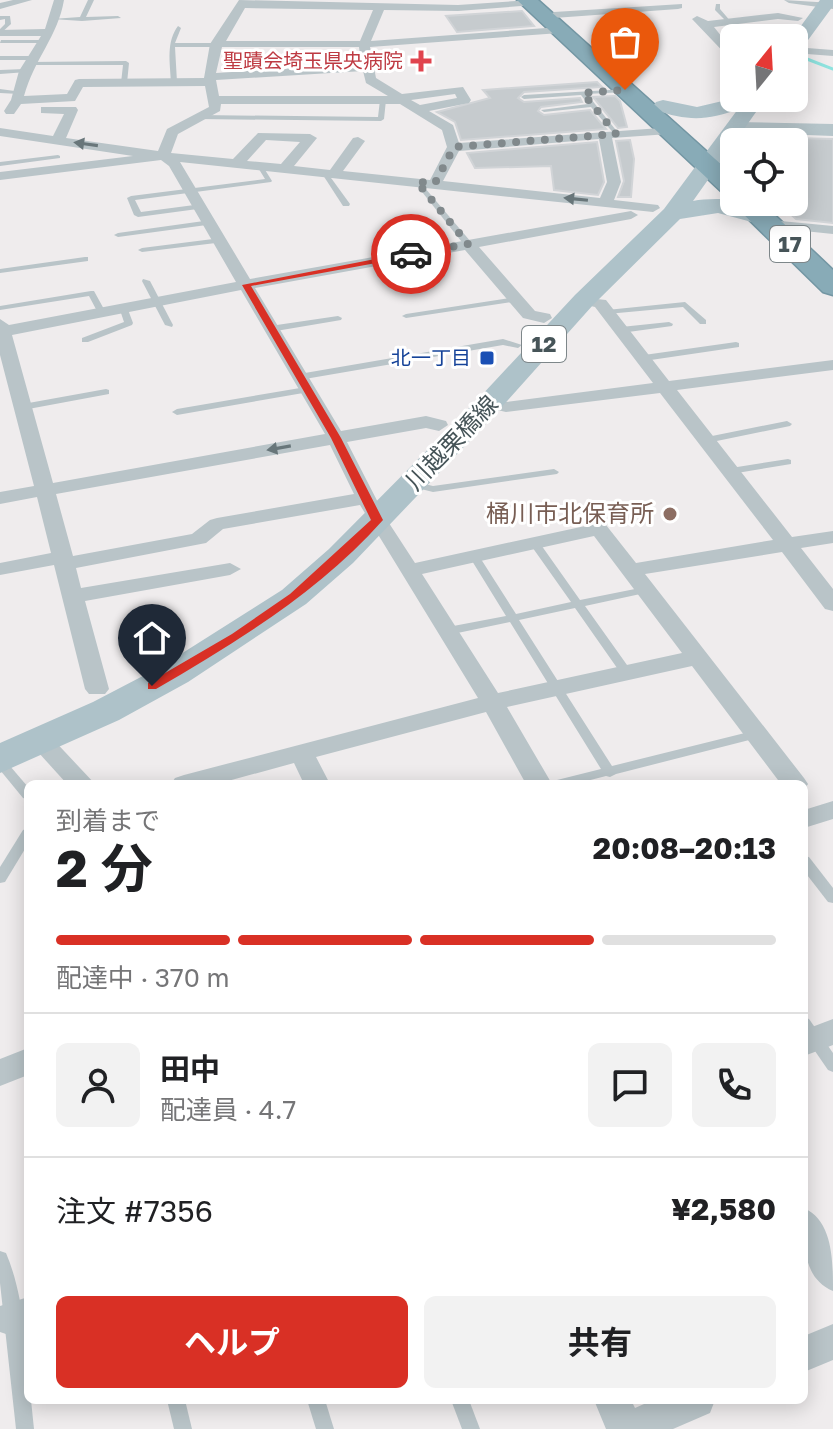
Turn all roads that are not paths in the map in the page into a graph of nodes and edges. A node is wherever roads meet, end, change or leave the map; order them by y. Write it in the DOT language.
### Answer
graph roads {
  1 [pos="27,0"];
  2 [pos="59,0"];
  3 [pos="91,0"];
  4 [pos="789,0"];
  5 [pos="243,2"];
  6 [pos="673,3"];
  7 [pos="822,3"];
  8 [pos="285,5"];
  9 [pos="336,5"];
  10 [pos="381,5"];
  11 [pos="718,5"];
  12 [pos="0,6"];
  13 [pos="542,10"];
  14 [pos="0,18"];
  15 [pos="118,18"];
  16 [pos="276,18"];
  17 [pos="330,18"];
  18 [pos="798,18"];
  19 [pos="55,19"];
  20 [pos="82,19"];
  21 [pos="730,22"];
  22 [pos="793,24"];
  23 [pos="706,25"];
  24 [pos="808,26"];
  25 [pos="178,28"];
  26 [pos="267,31"];
  27 [pos="324,31"];
  28 [pos="0,36"];
  29 [pos="46,37"];
  30 [pos="720,42"];
  31 [pos="216,44"];
  32 [pos="258,44"];
  33 [pos="318,44"];
  34 [pos="172,45"];
  35 [pos="365,48"];
  36 [pos="808,50"];
  37 [pos="833,53"];
  38 [pos="0,58"];
  39 [pos="210,59"];
  40 [pos="29,64"];
  41 [pos="368,67"];
  42 [pos="0,72"];
  43 [pos="209,79"];
  44 [pos="174,82"];
  45 [pos="124,83"];
  46 [pos="625,90"];
  47 [pos="0,91"];
  48 [pos="583,93"];
  49 [pos="524,97"];
  50 [pos="402,99"];
  51 [pos="213,100"];
  52 [pos="383,100"];
  53 [pos="12,103"];
  54 [pos="593,105"];
  55 [pos="663,106"];
  56 [pos="720,107"];
  57 [pos="421,109"];
  58 [pos="544,110"];
  59 [pos="730,112"];
  60 [pos="746,112"];
  61 [pos="199,117"];
  62 [pos="734,128"];
  63 [pos="0,129"];
  64 [pos="808,129"];
  65 [pos="669,130"];
  66 [pos="833,130"];
  67 [pos="610,135"];
  68 [pos="58,140"];
  69 [pos="358,141"];
  70 [pos="454,147"];
  71 [pos="163,156"];
  72 [pos="58,157"];
  73 [pos="712,158"];
  74 [pos="237,163"];
  75 [pos="0,164"];
  76 [pos="260,166"];
  77 [pos="285,168"];
  78 [pos="329,173"];
  79 [pos="0,176"];
  80 [pos="417,182"];
  81 [pos="435,183"];
  82 [pos="193,190"];
  83 [pos="606,202"];
  84 [pos="346,204"];
  85 [pos="720,205"];
  86 [pos="202,206"];
  87 [pos="657,213"];
  88 [pos="771,216"];
  89 [pos="772,216"];
  90 [pos="777,216"];
  91 [pos="211,222"];
  92 [pos="833,230"];
  93 [pos="118,235"];
  94 [pos="221,240"];
  95 [pos="468,244"];
  96 [pos="142,250"];
  97 [pos="85,259"];
  98 [pos="833,263"];
  99 [pos="0,271"];
  100 [pos="146,281"];
  101 [pos="246,285"];
  102 [pos="833,286"];
  103 [pos="516,299"];
  104 [pos="158,300"];
  105 [pos="596,306"];
  106 [pos="123,307"];
  107 [pos="0,308"];
  108 [pos="101,311"];
  109 [pos="406,316"];
  110 [pos="338,318"];
  111 [pos="544,318"];
  112 [pos="703,322"];
  113 [pos="669,324"];
  114 [pos="169,325"];
  115 [pos="1,329"];
  116 [pos="270,329"];
  117 [pos="621,330"];
  118 [pos="85,340"];
  119 [pos="518,345"];
  120 [pos="736,345"];
  121 [pos="644,358"];
  122 [pos="830,368"];
  123 [pos="6,373"];
  124 [pos="303,384"];
  125 [pos="667,387"];
  126 [pos="106,392"];
  127 [pos="490,403"];
  128 [pos="23,407"];
  129 [pos="177,412"];
  130 [pos="787,424"];
  131 [pos="439,425"];
  132 [pos="336,438"];
  133 [pos="707,440"];
  134 [pos="788,462"];
  135 [pos="731,471"];
  136 [pos="554,472"];
  137 [pos="412,484"];
  138 [pos="43,490"];
  139 [pos="0,498"];
  140 [pos="372,509"];
  141 [pos="833,537"];
  142 [pos="535,544"];
  143 [pos="787,544"];
  144 [pos="474,556"];
  145 [pos="63,561"];
  146 [pos="0,569"];
  147 [pos="230,569"];
  148 [pos="410,570"];
  149 [pos="630,570"];
  150 [pos="645,590"];
  151 [pos="73,596"];
  152 [pos="831,599"];
  153 [pos="576,604"];
  154 [pos="513,618"];
  155 [pos="448,631"];
  156 [pos="698,657"];
  157 [pos="626,672"];
  158 [pos="557,688"];
  159 [pos="97,689"];
  160 [pos="492,702"];
  161 [pos="0,732"];
  162 [pos="757,734"];
  163 [pos="41,742"];
  164 [pos="302,753"];
  165 [pos="0,760"];
  166 [pos="610,773"];
  167 [pos="78,780"];
  168 [pos="213,780"];
  169 [pos="315,780"];
  170 [pos="537,780"];
  171 [pos="576,780"];
  172 [pos="792,780"];
  173 [pos="24,790"];
  174 [pos="24,839"];
  175 [pos="808,866"];
  176 [pos="0,878"];
  177 [pos="833,898"];
  178 [pos="814,1034"];
  179 [pos="24,1063"];
  180 [pos="833,1065"];
  181 [pos="0,1073"];
  182 [pos="808,1231"];
  183 [pos="0,1259"];
  184 [pos="833,1274"];
  185 [pos="20,1317"];
  186 [pos="833,1342"];
  187 [pos="808,1352"];
  188 [pos="177,1404"];
  189 [pos="317,1404"];
  190 [pos="462,1404"];
  191 [pos="614,1404"];
  192 [pos="687,1404"];
  193 [pos="25,1429"];
  194 [pos="183,1429"];
  195 [pos="325,1429"];
  196 [pos="471,1429"];
  197 [pos="628,1429"];
  1 -- 12 [label="street"];
  2 -- 19 [label="street"];
  3 -- 20 [label="lane"];
  4 -- 7 [label="street"];
  5 -- 8 [label="street"];
  5 -- 31 [label="street"];
  6 -- 13 [label="street"];
  6 -- 23 [label="street"];
  7 -- 18 [label="main road"];
  7 -- 24 [label="main road"];
  8 -- 9 [label="street"];
  8 -- 16 [label="street"];
  9 -- 10 [label="street"];
  9 -- 17 [label="street"];
  10 -- 13 [label="street"];
  10 -- 35 [label="street"];
  11 -- 21 [label="lane"];
  13 -- 35 [label="street"];
  13 -- 46 [label="highway"];
  13 -- 55 [label="highway"];
  14 -- 28 [label="lane"];
  15 -- 20 [label="lane"];
  18 -- 21 [label="street"];
  18 -- 22 [label="main road"];
  19 -- 20 [label="lane"];
  19 -- 29 [label="street"];
  21 -- 23 [label="street"];
  23 -- 30 [label="street"];
  25 -- 34 [label="lane"];
  26 -- 32 [label="street"];
  27 -- 33 [label="street"];
  28 -- 29 [label="street"];
  29 -- 40 [label="street"];
  31 -- 32 [label="street"];
  31 -- 34 [label="lane"];
  31 -- 39 [label="street"];
  32 -- 33 [label="street"];
  33 -- 35 [label="street"];
  34 -- 44 [label="lane"];
  35 -- 39 [label="street"];
  35 -- 41 [label="street"];
  36 -- 37 [label="street"];
  38 -- 40 [label="lane"];
  39 -- 43 [label="street"];
  40 -- 42 [label="lane"];
  40 -- 45 [label="lane"];
  40 -- 53 [label="street"];
  41 -- 43 [label="street"];
  41 -- 50 [label="street"];
  43 -- 44 [label="street"];
  43 -- 51 [label="street"];
  44 -- 45 [label="street"];
  45 -- 53 [label="street"];
  46 -- 48 [label="lane"];
  46 -- 65 [label="highway"];
  47 -- 53 [label="lane"];
  48 -- 49 [label="lane"];
  48 -- 54 [label="lane"];
  50 -- 52 [label="street"];
  50 -- 57 [label="street"];
  50 -- 57 [label="street"];
  51 -- 52 [label="street"];
  51 -- 61 [label="street"];
  52 -- 61 [label="lane"];
  53 -- 63 [label="street"];
  53 -- 68 [label="street"];
  54 -- 58 [label="lane"];
  54 -- 67 [label="lane"];
  55 -- 56 [label="main road"];
  55 -- 73 [label="highway"];
  57 -- 70 [label="street"];
  59 -- 73 [label="main road, 川越栗橋線 / 12"];
  60 -- 62 [label="main road, 川越栗橋線 / 12"];
  61 -- 71 [label="street"];
  63 -- 68 [label="street"];
  64 -- 66 [label="street"];
  65 -- 67 [label="street"];
  65 -- 73 [label="highway"];
  67 -- 70 [label="street"];
  67 -- 83 [label="street"];
  71 -- 68 [label="street, one-way"];
  69 -- 78 [label="street"];
  70 -- 81 [label="street"];
  71 -- 74 [label="street"];
  71 -- 79 [label="street"];
  71 -- 82 [label="street"];
  72 -- 75 [label="lane"];
  73 -- 87 [label="main road, 川越栗橋線 / 12"];
  74 -- 76 [label="street"];
  74 -- 77 [label="street"];
  76 -- 77 [label="street"];
  76 -- 82 [label="lane"];
  77 -- 78 [label="street"];
  78 -- 80 [label="street"];
  78 -- 84 [label="lane"];
  80 -- 81 [label="street"];
  80 -- 95 [label="lane"];
  83 -- 81 [label="street, one-way"];
  82 -- 86 [label="street"];
  82 -- 86 [label="lane"];
  83 -- 87 [label="street"];
  85 -- 87 [label="main road"];
  86 -- 91 [label="street"];
  87 -- 95 [label="street"];
  87 -- 105 [label="main road, 川越栗橋線 / 12"];
  87 -- 111 [label="main road, 川越栗橋線 / 12"];
  88 -- 102 [label="highway, 17"];
  89 -- 98 [label="highway, 17"];
  90 -- 92 [label="street"];
  91 -- 93 [label="lane"];
  91 -- 94 [label="street"];
  94 -- 96 [label="lane"];
  94 -- 101 [label="street"];
  95 -- 101 [label="street"];
  95 -- 103 [label="street"];
  97 -- 99 [label="lane"];
  100 -- 104 [label="lane"];
  101 -- 104 [label="street"];
  101 -- 116 [label="street"];
  103 -- 109 [label="lane"];
  103 -- 111 [label="street"];
  104 -- 106 [label="street"];
  104 -- 114 [label="lane"];
  105 -- 112 [label="lane"];
  105 -- 117 [label="street"];
  105 -- 127 [label="main road, 川越栗橋線 / 12"];
  106 -- 108 [label="street"];
  106 -- 118 [label="lane"];
  107 -- 108 [label="lane"];
  108 -- 115 [label="street"];
  110 -- 116 [label="lane"];
  111 -- 119 [label="main road, 川越栗橋線 / 12"];
  113 -- 117 [label="lane"];
  115 -- 123 [label="street"];
  116 -- 124 [label="street"];
  117 -- 121 [label="street"];
  119 -- 124 [label="lane"];
  119 -- 131 [label="main road, 川越栗橋線 / 12"];
  120 -- 121 [label="lane"];
  121 -- 125 [label="street"];
  122 -- 125 [label="street"];
  123 -- 128 [label="street"];
  124 -- 129 [label="lane"];
  124 -- 132 [label="street"];
  125 -- 127 [label="street"];
  125 -- 133 [label="street"];
  126 -- 128 [label="lane"];
  127 -- 137 [label="main road, 川越栗橋線 / 12"];
  128 -- 138 [label="street"];
  130 -- 133 [label="lane"];
  131 -- 132 [label="street"];
  131 -- 140 [label="main road, 川越栗橋線 / 12"];
  132 -- 138 [label="street, one-way"];
  132 -- 140 [label="street"];
  133 -- 135 [label="street"];
  134 -- 135 [label="lane"];
  135 -- 143 [label="street"];
  136 -- 137 [label="lane"];
  137 -- 140 [label="main road, 川越栗橋線 / 12"];
  138 -- 139 [label="street"];
  138 -- 145 [label="street"];
  140 -- 145 [label="street"];
  140 -- 148 [label="street"];
  140 -- 159 [label="main road, 川越栗橋線 / 12"];
  140 -- 163 [label="main road, 川越栗橋線 / 12"];
  141 -- 143 [label="street"];
  142 -- 144 [label="street"];
  142 -- 149 [label="street"];
  142 -- 153 [label="lane"];
  143 -- 149 [label="street"];
  143 -- 152 [label="street"];
  144 -- 148 [label="street"];
  144 -- 154 [label="lane"];
  145 -- 146 [label="street"];
  145 -- 151 [label="street"];
  147 -- 151 [label="street"];
  148 -- 155 [label="street"];
  149 -- 150 [label="street"];
  150 -- 153 [label="lane"];
  150 -- 156 [label="street"];
  151 -- 159 [label="street"];
  153 -- 154 [label="lane"];
  153 -- 157 [label="lane"];
  154 -- 155 [label="lane"];
  154 -- 158 [label="lane"];
  155 -- 160 [label="street"];
  156 -- 157 [label="street"];
  156 -- 162 [label="street"];
  157 -- 158 [label="street"];
  158 -- 160 [label="street"];
  158 -- 166 [label="lane"];
  159 -- 161 [label="main road, 川越栗橋線 / 12"];
  160 -- 164 [label="street"];
  160 -- 170 [label="street"];
  162 -- 166 [label="lane"];
  162 -- 172 [label="street"];
  163 -- 165 [label="main road, 川越栗橋線 / 12"];
  163 -- 167 [label="street"];
  164 -- 168 [label="street"];
  164 -- 169 [label="street"];
  165 -- 173 [label="lane"];
  166 -- 171 [label="lane"];
  174 -- 176 [label="lane"];
  175 -- 177 [label="lane"];
  178 -- 180 [label="lane"];
  179 -- 181 [label="street"];
  182 -- 184 [label="street"];
  183 -- 185 [label="lane"];
  185 -- 193 [label="lane"];
  186 -- 187 [label="street"];
  188 -- 194 [label="lane"];
  189 -- 195 [label="lane"];
  190 -- 196 [label="lane"];
  191 -- 197 [label="street"];
  192 -- 197 [label="street"];
}
